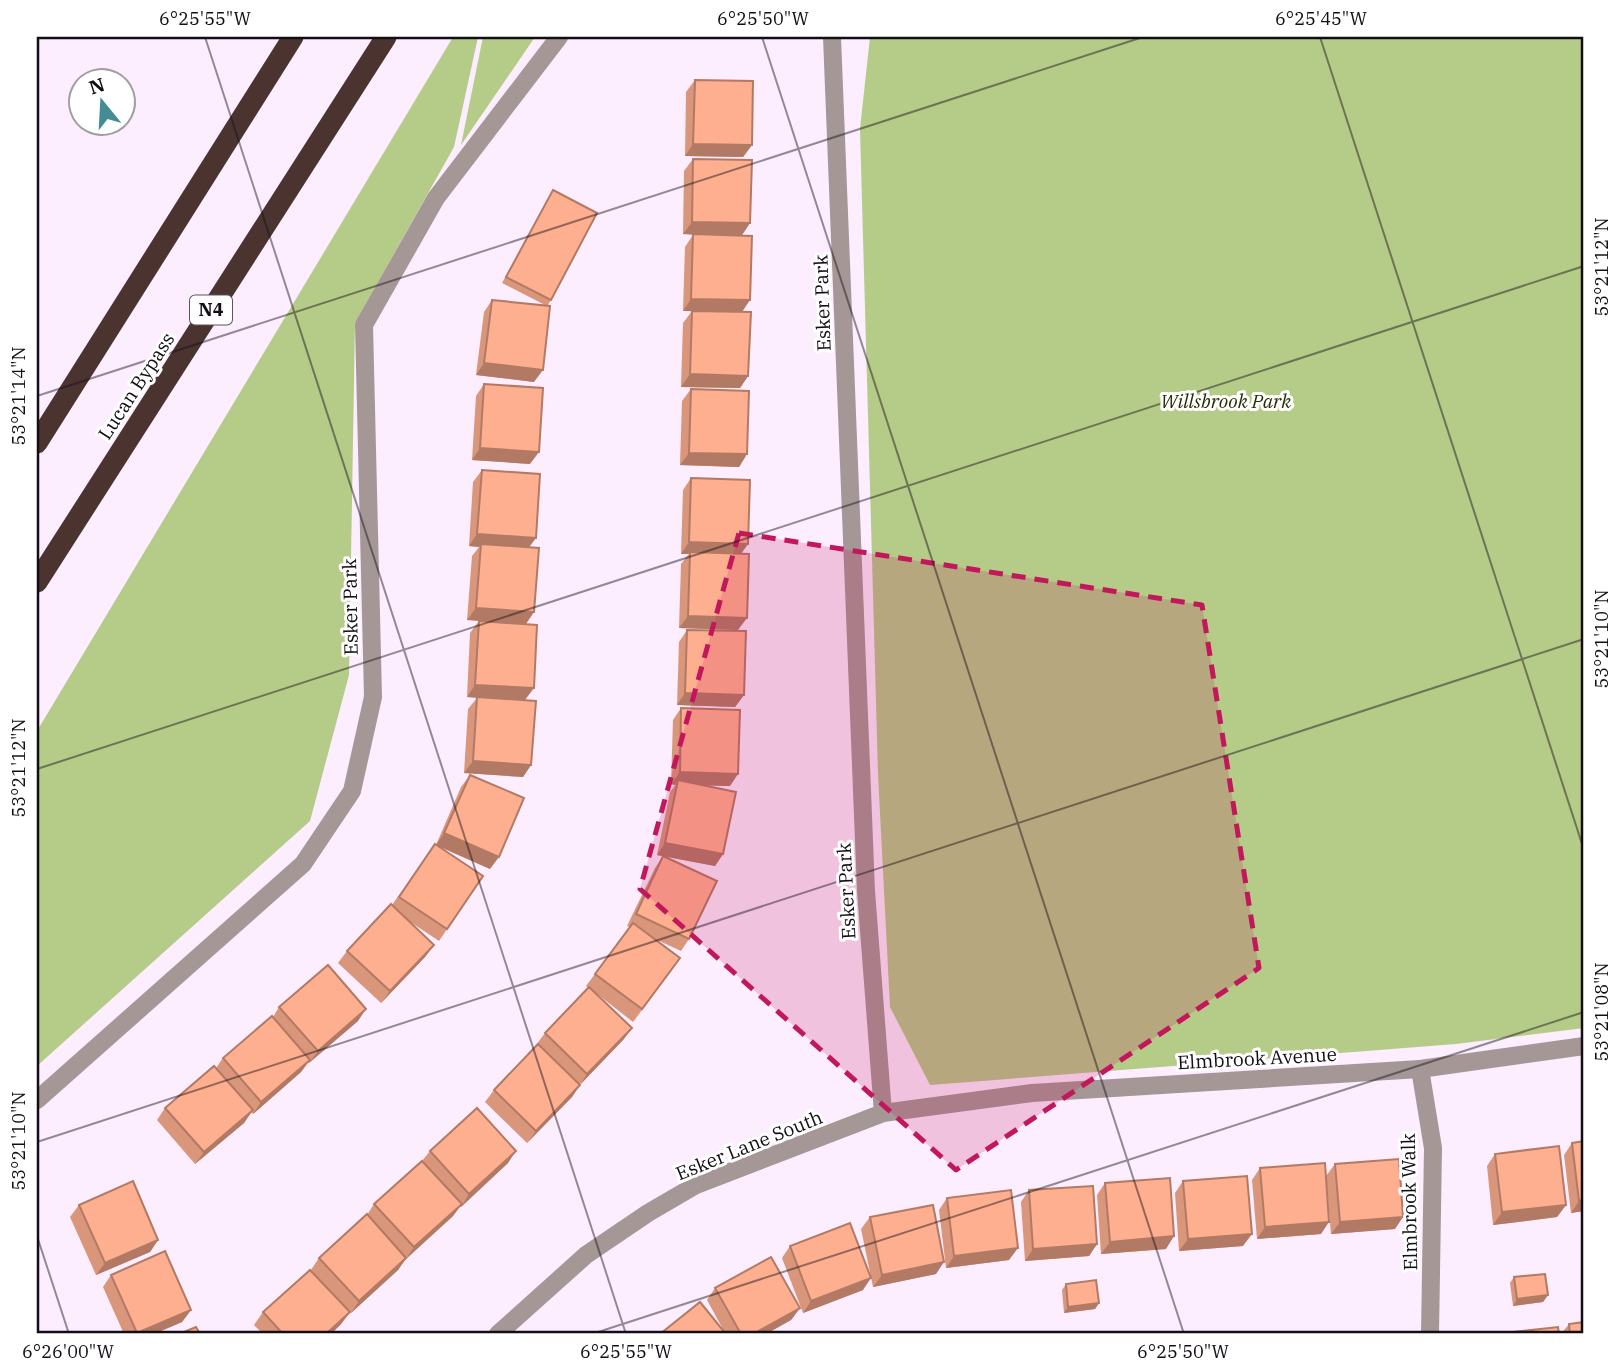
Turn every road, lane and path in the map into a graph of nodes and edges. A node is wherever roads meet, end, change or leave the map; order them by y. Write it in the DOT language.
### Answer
graph roads {
  1 [pos="293,37"];
  2 [pos="386,37"];
  3 [pos="559,37"];
  4 [pos="832,37"];
  5 [pos="37,443"];
  6 [pos="37,582"];
  7 [pos="1584,1046"];
  8 [pos="1420,1069"];
  9 [pos="37,1100"];
  10 [pos="932,1107"];
  11 [pos="883,1114"];
  12 [pos="498,1334"];
  13 [pos="1430,1334"];
  1 -- 5 [label="highway"];
  2 -- 6 [label="highway, Lucan Bypass / N4"];
  3 -- 9 [label="street, Esker Park"];
  4 -- 11 [label="street, Esker Park"];
  7 -- 8 [label="street, Elmbrook Avenue"];
  8 -- 10 [label="street, Elmbrook Avenue"];
  8 -- 13 [label="street, Elmbrook Walk"];
  10 -- 11 [label="street, Esker Lane South"];
  11 -- 12 [label="street, Esker Lane South"];
}
